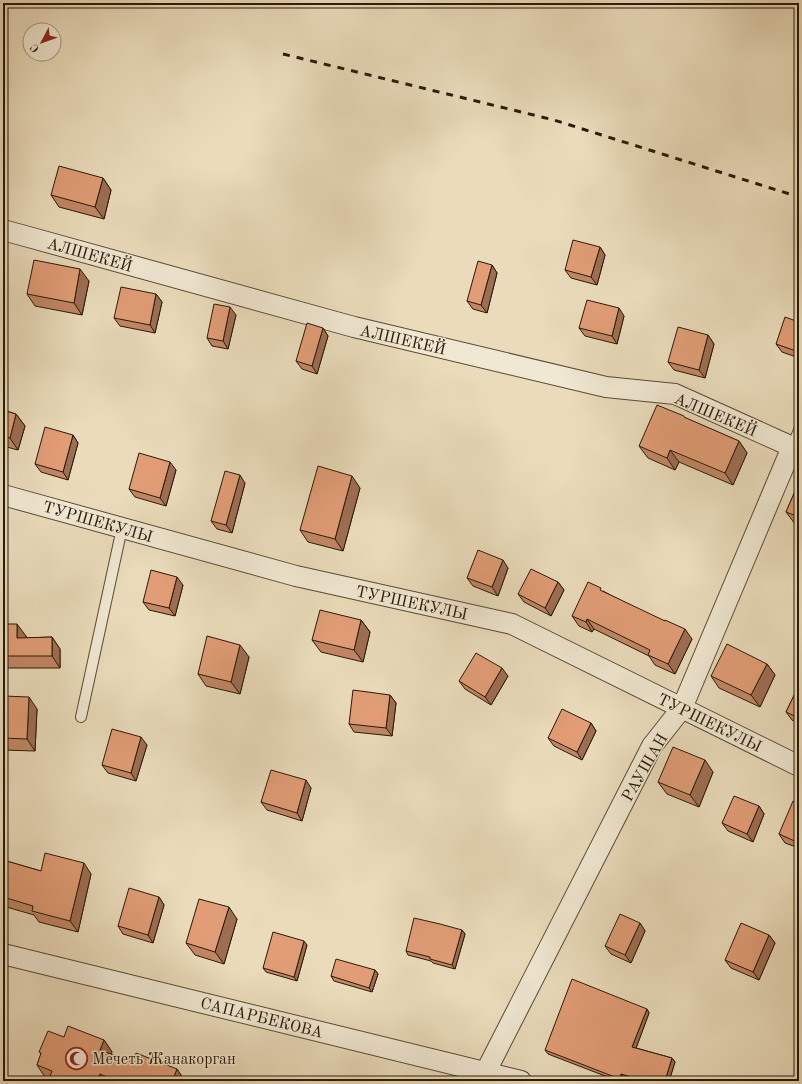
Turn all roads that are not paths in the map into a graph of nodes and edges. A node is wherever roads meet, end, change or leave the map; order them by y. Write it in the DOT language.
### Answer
graph roads {
  1 [pos="3,230"];
  2 [pos="797,442"];
  3 [pos="3,495"];
  4 [pos="122,528"];
  5 [pos="682,708"];
  6 [pos="81,717"];
  7 [pos="799,766"];
  8 [pos="3,954"];
  9 [pos="483,1076"];
  10 [pos="521,1081"];
  1 -- 2 [label="street, АЛШЕКЕЙ"];
  2 -- 5 [label="street, РАУШАН"];
  3 -- 4 [label="street, ТУРШЕКУЛЫ"];
  4 -- 5 [label="street, ТУРШЕКУЛЫ"];
  4 -- 6 [label="lane"];
  5 -- 7 [label="street, ТУРШЕКУЛЫ"];
  5 -- 9 [label="street, РАУШАН"];
  8 -- 9 [label="street, САПАРБЕКОВА"];
  9 -- 10 [label="street, САПАРБЕКОВА"];
}
